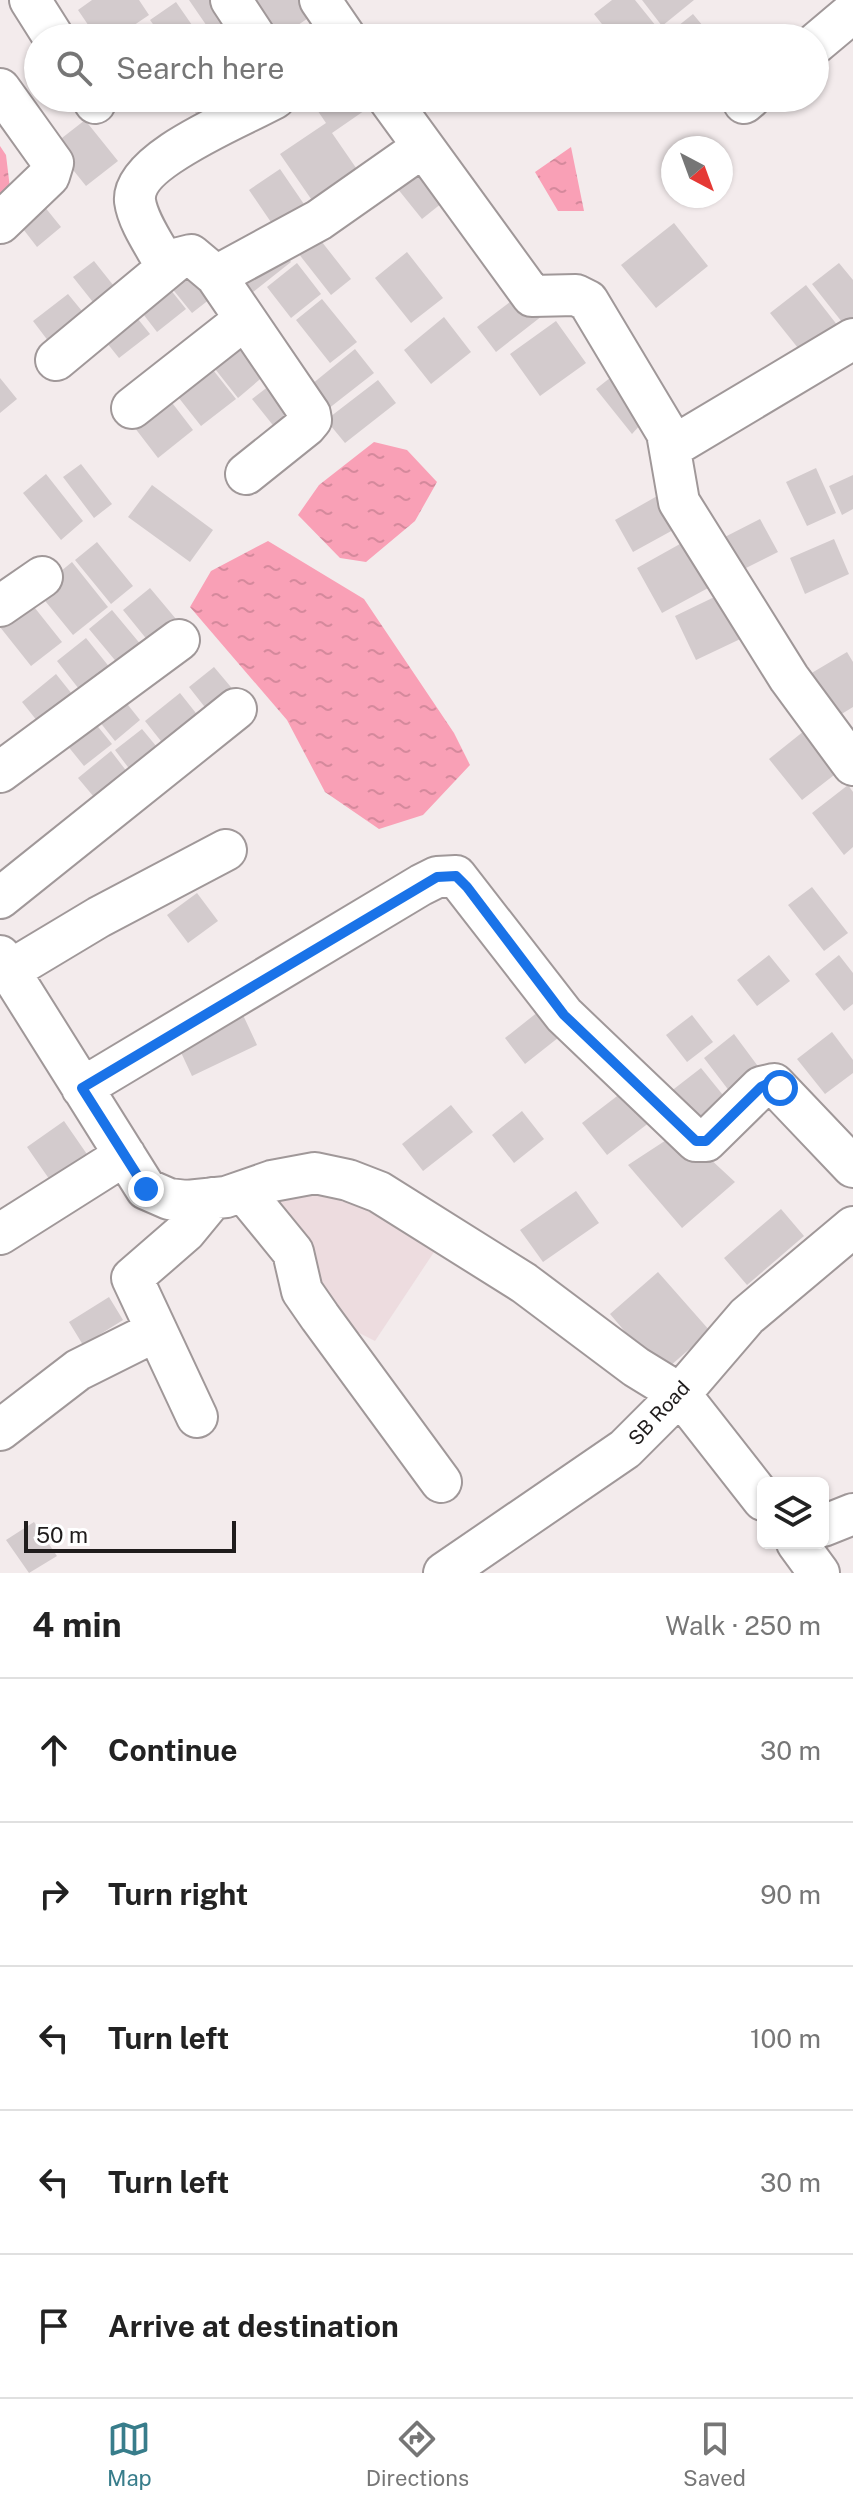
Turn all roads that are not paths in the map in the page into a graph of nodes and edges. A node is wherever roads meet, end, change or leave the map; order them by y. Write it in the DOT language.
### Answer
graph roads {
  1 [pos="30,0"];
  2 [pos="231,0"];
  3 [pos="320,0"];
  4 [pos="853,12"];
  5 [pos="45,24"];
  6 [pos="247,24"];
  7 [pos="336,24"];
  8 [pos="829,32"];
  9 [pos="0,89"];
  10 [pos="248,112"];
  11 [pos="398,112"];
  12 [pos="423,147"];
  13 [pos="0,223"];
  14 [pos="167,268"];
  15 [pos="216,276"];
  16 [pos="244,320"];
  17 [pos="853,339"];
  18 [pos="56,360"];
  19 [pos="132,408"];
  20 [pos="672,447"];
  21 [pos="246,474"];
  22 [pos="42,577"];
  23 [pos="0,606"];
  24 [pos="179,640"];
  25 [pos="236,709"];
  26 [pos="853,765"];
  27 [pos="0,772"];
  28 [pos="226,850"];
  29 [pos="0,898"];
  30 [pos="5,963"];
  31 [pos="82,1088"];
  32 [pos="125,1155"];
  33 [pos="853,1167"];
  34 [pos="228,1195"];
  35 [pos="853,1227"];
  36 [pos="0,1234"];
  37 [pos="154,1332"];
  38 [pos="680,1394"];
  39 [pos="197,1417"];
  40 [pos="0,1430"];
  41 [pos="441,1482"];
  42 [pos="757,1492"];
  43 [pos="853,1514"];
  44 [pos="829,1524"];
  45 [pos="801,1549"];
  46 [pos="444,1573"];
  47 [pos="819,1573"];
  1 -- 5 [label="street"];
  2 -- 6 [label="street"];
  3 -- 7 [label="street"];
  4 -- 8 [label="street"];
  9 -- 13 [label="street"];
  10 -- 14 [label="street"];
  11 -- 12 [label="street"];
  12 -- 15 [label="street"];
  12 -- 20 [label="street"];
  14 -- 15 [label="street"];
  14 -- 18 [label="street"];
  15 -- 16 [label="street"];
  16 -- 19 [label="street"];
  16 -- 21 [label="street"];
  17 -- 20 [label="street"];
  20 -- 26 [label="street"];
  22 -- 23 [label="street"];
  24 -- 27 [label="street"];
  25 -- 29 [label="street"];
  28 -- 30 [label="street"];
  30 -- 31 [label="street"];
  31 -- 32 [label="street"];
  31 -- 33 [label="street"];
  32 -- 34 [label="street"];
  32 -- 36 [label="street"];
  34 -- 37 [label="street"];
  34 -- 38 [label="street"];
  34 -- 41 [label="street"];
  35 -- 38 [label="street, SB Road"];
  37 -- 39 [label="street"];
  37 -- 40 [label="street"];
  38 -- 42 [label="street"];
  38 -- 46 [label="street, SB Road"];
  43 -- 44 [label="street"];
  45 -- 47 [label="street"];
}
